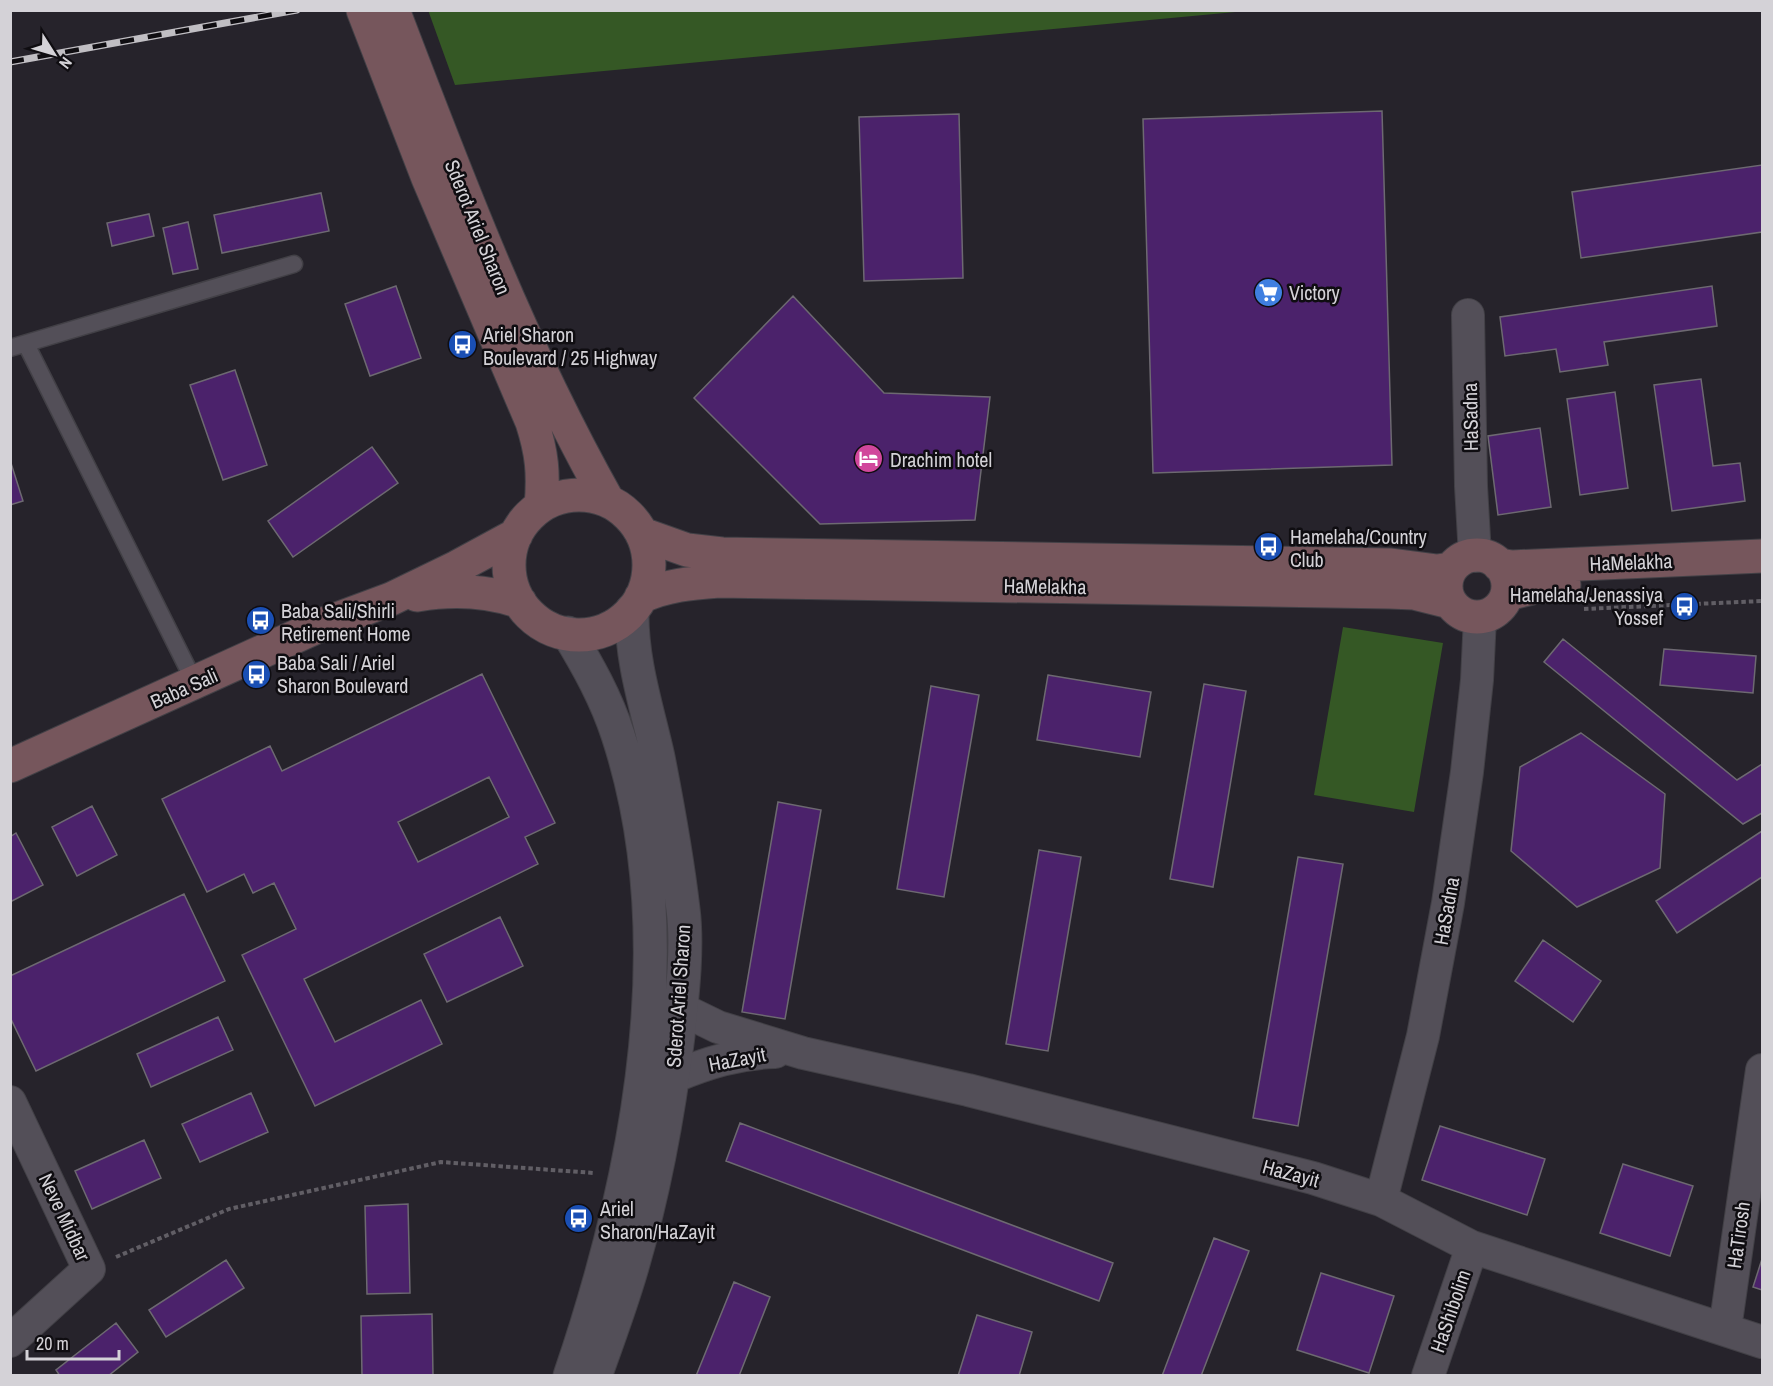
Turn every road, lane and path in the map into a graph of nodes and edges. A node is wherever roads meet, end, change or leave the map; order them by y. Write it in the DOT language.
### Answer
graph roads {
  1 [pos="363,10"];
  2 [pos="393,10"];
  3 [pos="399,66"];
  4 [pos="294,264"];
  5 [pos="1468,315"];
  6 [pos="18,346"];
  7 [pos="608,501"];
  8 [pos="541,506"];
  9 [pos="642,534"];
  10 [pos="516,535"];
  11 [pos="1762,556"];
  12 [pos="1483,571"];
  13 [pos="1762,577"];
  14 [pos="391,599"];
  15 [pos="520,602"];
  16 [pos="1450,602"];
  17 [pos="636,603"];
  18 [pos="1480,617"];
  19 [pos="568,633"];
  20 [pos="195,683"];
  21 [pos="10,766"];
  22 [pos="681,1009"];
  23 [pos="803,1053"];
  24 [pos="1762,1070"];
  25 [pos="673,1077"];
  26 [pos="10,1102"];
  27 [pos="625,1175"];
  28 [pos="1381,1200"];
  29 [pos="1472,1247"];
  30 [pos="89,1269"];
  31 [pos="1725,1329"];
  32 [pos="10,1341"];
  33 [pos="1762,1342"];
  34 [pos="570,1376"];
  35 [pos="595,1376"];
  36 [pos="1428,1376"];
  1 -- 3 [label="main road, Sderot Ariel Sharon"];
  2 -- 3 [label="main road, Sderot Ariel Sharon"];
  3 -- 7 [label="main road, Sderot Ariel Sharon"];
  3 -- 8 [label="main road, Sderot Ariel Sharon"];
  4 -- 6 [label="lane"];
  5 -- 12 [label="street, HaSadna"];
  6 -- 20 [label="lane"];
  7 -- 8 [label="main road"];
  7 -- 9 [label="main road"];
  8 -- 10 [label="main road"];
  9 -- 12 [label="main road, HaMelakha"];
  9 -- 17 [label="main road"];
  10 -- 14 [label="main road, Baba Sali"];
  10 -- 15 [label="main road"];
  11 -- 12 [label="main road, HaMelakha"];
  12 -- 13 [label="main road, HaMelakha"];
  12 -- 16 [label="main road"];
  12 -- 18 [label="main road"];
  14 -- 15 [label="main road, Baba Sali"];
  14 -- 20 [label="main road, Baba Sali"];
  15 -- 19 [label="main road"];
  16 -- 17 [label="main road, HaMelakha"];
  16 -- 18 [label="main road, HaMelakha"];
  17 -- 19 [label="main road"];
  17 -- 22 [label="street, Sderot Ariel Sharon"];
  18 -- 28 [label="street, HaSadna"];
  19 -- 27 [label="street, Sderot Ariel Sharon"];
  20 -- 21 [label="main road, Baba Sali"];
  22 -- 23 [label="street, HaZayit"];
  22 -- 25 [label="street, Sderot Ariel Sharon"];
  23 -- 25 [label="street, HaZayit"];
  23 -- 28 [label="street, HaZayit"];
  24 -- 31 [label="street, HaTirosh"];
  25 -- 35 [label="street, Sderot Ariel Sharon"];
  26 -- 30 [label="street, Neve Midbar"];
  27 -- 30 [label="path"];
  27 -- 34 [label="street, Sderot Ariel Sharon"];
  28 -- 29 [label="street, HaZayit"];
  29 -- 31 [label="street, HaZayit"];
  29 -- 36 [label="street, HaShibolim"];
  30 -- 32 [label="street, Neve Midbar"];
  31 -- 33 [label="street, HaZayit"];
}
